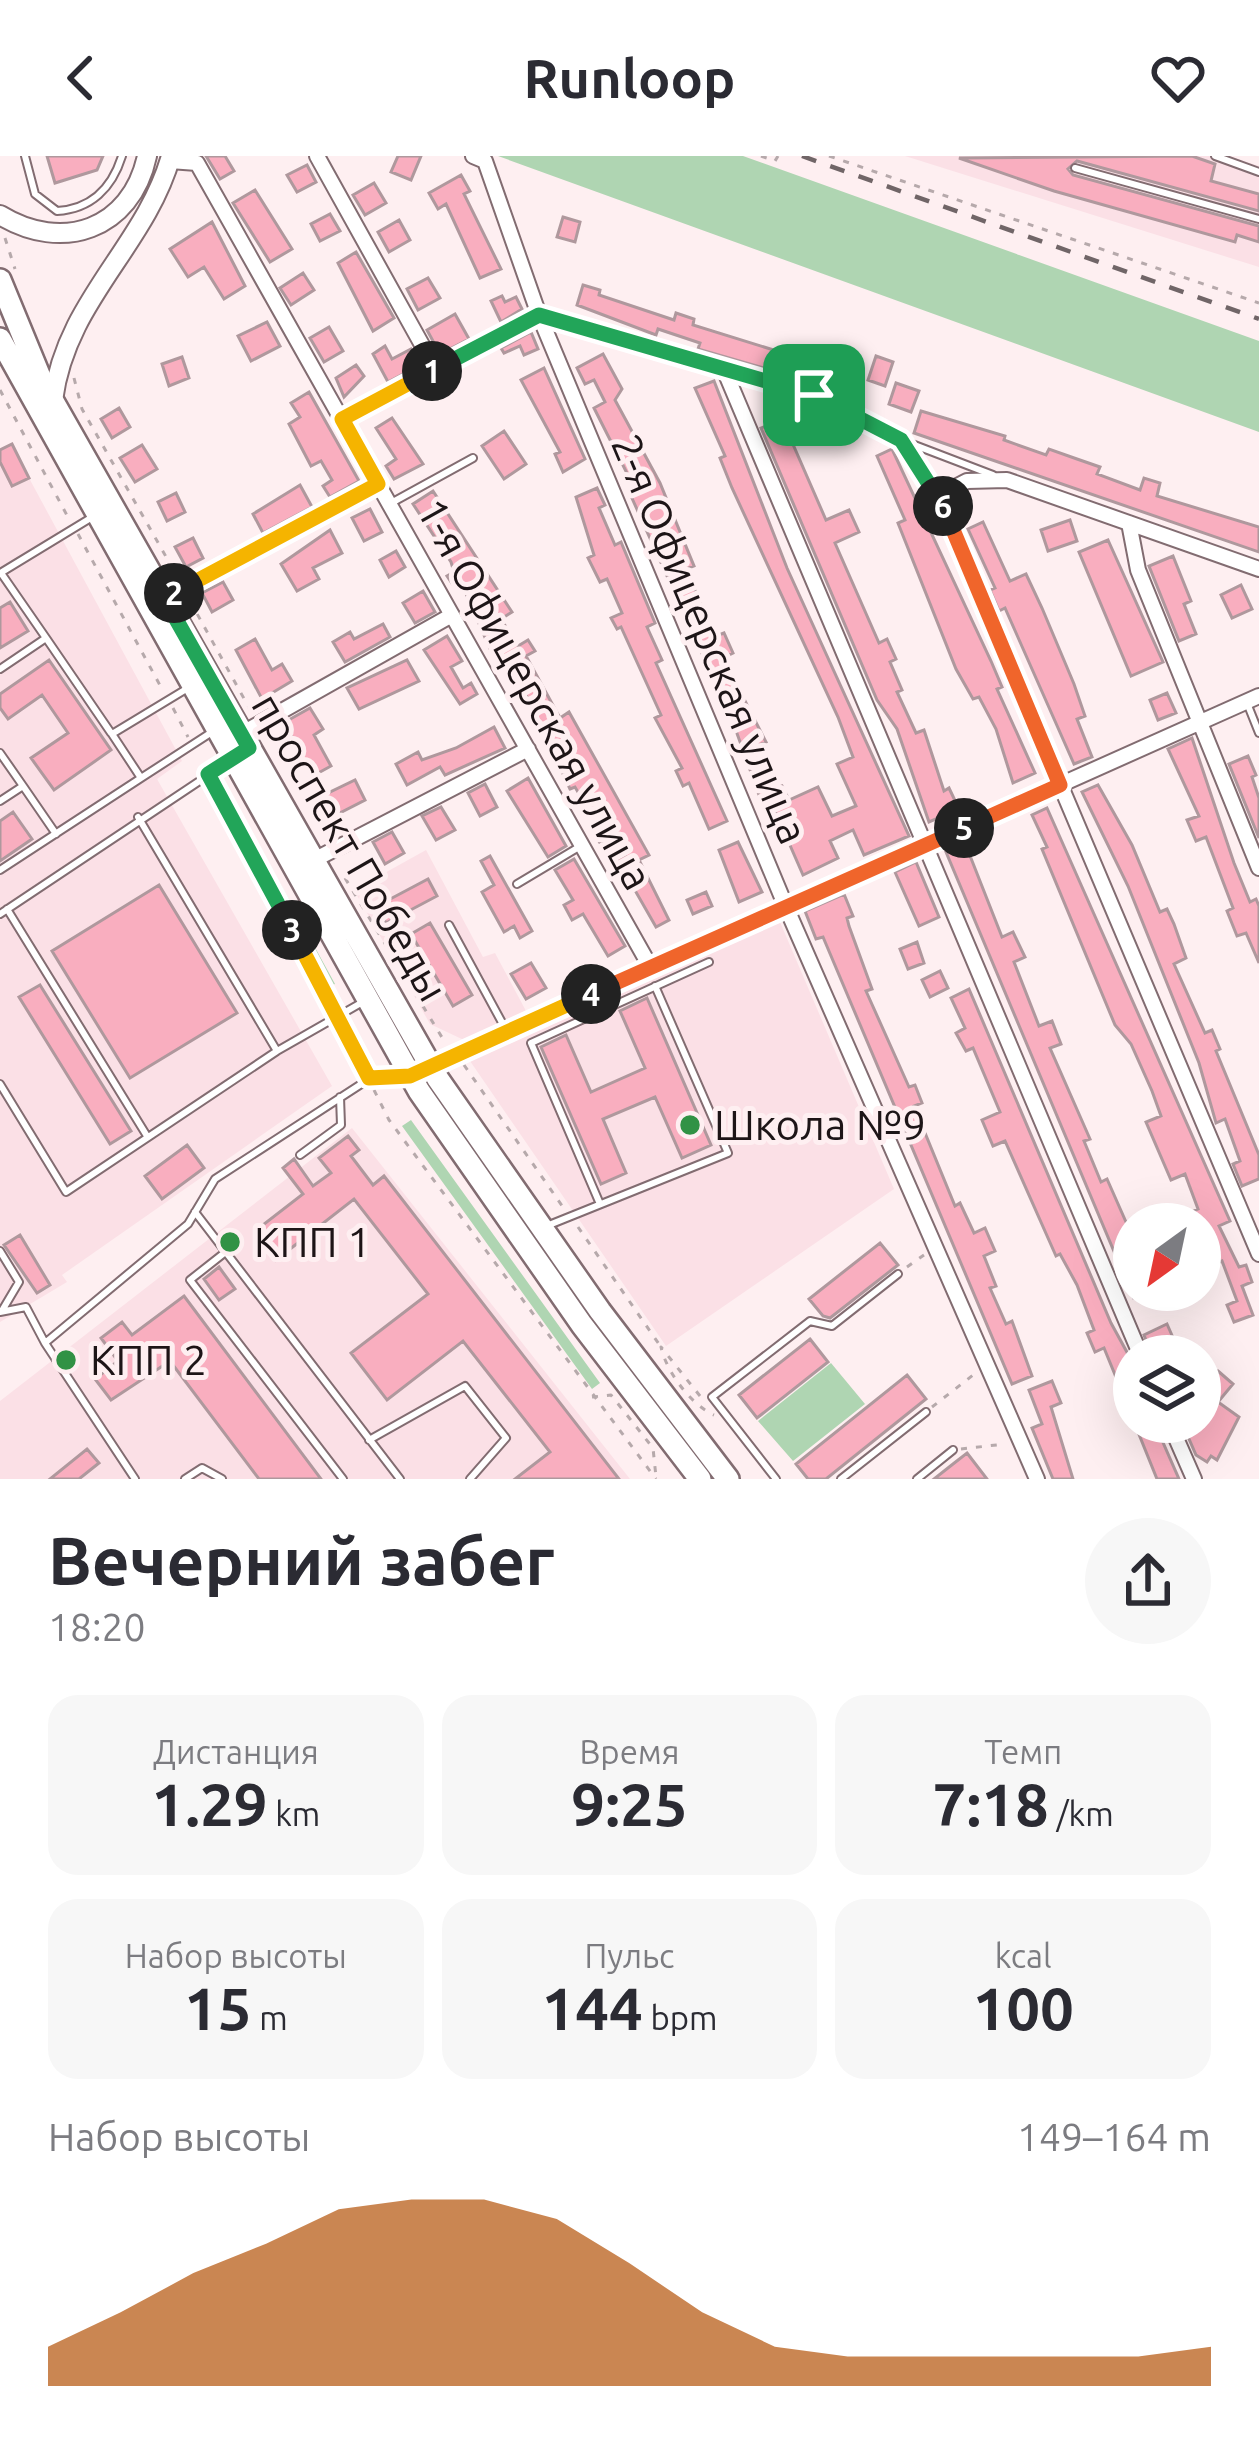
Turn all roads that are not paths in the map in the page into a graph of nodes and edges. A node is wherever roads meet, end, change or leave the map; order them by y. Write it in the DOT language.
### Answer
graph roads {
  1 [pos="25,156"];
  2 [pos="122,156"];
  3 [pos="147,156"];
  4 [pos="316,156"];
  5 [pos="473,156"];
  6 [pos="1215,156"];
  7 [pos="171,159"];
  8 [pos="1076,168"];
  9 [pos="1259,172"];
  10 [pos="0,215"];
  11 [pos="1259,219"];
  12 [pos="0,280"];
  13 [pos="539,315"];
  14 [pos="2,348"];
  15 [pos="723,367"];
  16 [pos="436,370"];
  17 [pos="52,400"];
  18 [pos="342,419"];
  19 [pos="901,440"];
  20 [pos="472,458"];
  21 [pos="1007,480"];
  22 [pos="378,484"];
  23 [pos="938,496"];
  24 [pos="390,504"];
  25 [pos="97,514"];
  26 [pos="1129,524"];
  27 [pos="1259,569"];
  28 [pos="1,573"];
  29 [pos="174,593"];
  30 [pos="452,615"];
  31 [pos="46,638"];
  32 [pos="0,669"];
  33 [pos="191,686"];
  34 [pos="1253,699"];
  35 [pos="1198,723"];
  36 [pos="215,730"];
  37 [pos="1259,733"];
  38 [pos="112,734"];
  39 [pos="245,741"];
  40 [pos="528,749"];
  41 [pos="0,753"];
  42 [pos="141,778"];
  43 [pos="1060,785"];
  44 [pos="23,786"];
  45 [pos="0,801"];
  46 [pos="138,817"];
  47 [pos="56,834"];
  48 [pos="582,845"];
  49 [pos="921,847"];
  50 [pos="321,856"];
  51 [pos="1259,868"];
  52 [pos="0,870"];
  53 [pos="517,884"];
  54 [pos="786,907"];
  55 [pos="3,911"];
  56 [pos="449,925"];
  57 [pos="709,962"];
  58 [pos="651,968"];
  59 [pos="655,986"];
  60 [pos="376,995"];
  61 [pos="506,1031"];
  62 [pos="278,1051"];
  63 [pos="420,1071"];
  64 [pos="0,1084"];
  65 [pos="340,1097"];
  66 [pos="147,1136"];
  67 [pos="300,1155"];
  68 [pos="600,1204"];
  69 [pos="195,1212"];
  70 [pos="540,1229"];
  71 [pos="0,1251"];
  72 [pos="223,1254"];
  73 [pos="1259,1255"];
  74 [pos="898,1274"];
  75 [pos="1,1311"];
  76 [pos="1132,1335"];
  77 [pos="45,1342"];
  78 [pos="926,1412"];
  79 [pos="369,1440"];
  80 [pos="1178,1443"];
  81 [pos="953,1450"];
  82 [pos="135,1479"];
  83 [pos="185,1479"];
  84 [pos="222,1479"];
  85 [pos="343,1479"];
  86 [pos="400,1479"];
  87 [pos="470,1479"];
  88 [pos="700,1479"];
  89 [pos="728,1479"];
  90 [pos="776,1479"];
  91 [pos="841,1479"];
  92 [pos="917,1479"];
  93 [pos="1037,1479"];
  94 [pos="1194,1479"];
  1 -- 2 [label="lane"];
  3 -- 10 [label="main road"];
  4 -- 16 [label="street"];
  5 -- 13 [label="street, 2-я Офицерская улица"];
  6 -- 9 [label="lane"];
  7 -- 17 [label="main road"];
  7 -- 18 [label="street, 1-я Офицерская улица"];
  8 -- 11 [label="lane"];
  12 -- 17 [label="main road, проспект Победы"];
  13 -- 15 [label="street"];
  13 -- 16 [label="street"];
  13 -- 54 [label="street, 2-я Офицерская улица"];
  14 -- 25 [label="main road, проспект Победы"];
  15 -- 19 [label="street"];
  15 -- 49 [label="street"];
  16 -- 18 [label="street"];
  17 -- 29 [label="main road, проспект Победы"];
  18 -- 22 [label="street, 1-я Офицерская улица"];
  19 -- 21 [label="lane"];
  19 -- 23 [label="street"];
  20 -- 24 [label="lane"];
  21 -- 23 [label="street"];
  21 -- 26 [label="street"];
  22 -- 24 [label="street, 1-я Офицерская улица"];
  22 -- 29 [label="street"];
  23 -- 43 [label="street"];
  24 -- 30 [label="street, 1-я Офицерская улица"];
  25 -- 28 [label="lane"];
  25 -- 33 [label="main road, проспект Победы"];
  26 -- 27 [label="street"];
  26 -- 35 [label="street"];
  28 -- 31 [label="lane"];
  29 -- 39 [label="main road, проспект Победы"];
  30 -- 39 [label="street"];
  30 -- 40 [label="street, 1-я Офицерская улица"];
  31 -- 32 [label="lane"];
  31 -- 38 [label="lane"];
  33 -- 36 [label="main road, проспект Победы"];
  33 -- 38 [label="lane"];
  34 -- 35 [label="street"];
  34 -- 37 [label="lane"];
  35 -- 43 [label="street"];
  35 -- 51 [label="street"];
  36 -- 39 [label="main road, проспект Победы"];
  36 -- 42 [label="lane"];
  38 -- 42 [label="lane"];
  39 -- 46 [label="lane"];
  39 -- 50 [label="main road, проспект Победы"];
  39 -- 60 [label="main road, проспект Победы"];
  40 -- 48 [label="street, 1-я Офицерская улица"];
  40 -- 50 [label="street"];
  41 -- 44 [label="lane"];
  42 -- 47 [label="lane"];
  43 -- 49 [label="street"];
  43 -- 73 [label="street"];
  44 -- 45 [label="lane"];
  44 -- 47 [label="lane"];
  46 -- 55 [label="lane"];
  46 -- 62 [label="lane"];
  47 -- 52 [label="lane"];
  48 -- 53 [label="lane"];
  48 -- 58 [label="street, 1-я Офицерская улица"];
  49 -- 54 [label="street"];
  49 -- 76 [label="street"];
  50 -- 60 [label="main road, проспект Победы"];
  54 -- 58 [label="street"];
  54 -- 93 [label="street, 2-я Офицерская улица"];
  55 -- 66 [label="lane"];
  56 -- 61 [label="lane"];
  57 -- 59 [label="lane"];
  58 -- 61 [label="street"];
  59 -- 68 [label="lane"];
  59 -- 68 [label="lane"];
  60 -- 62 [label="lane"];
  60 -- 63 [label="main road, проспект Победы"];
  61 -- 63 [label="street"];
  62 -- 66 [label="lane"];
  63 -- 65 [label="lane"];
  63 -- 70 [label="main road, проспект Победы"];
  63 -- 88 [label="main road, проспект Победы"];
  64 -- 66 [label="lane"];
  65 -- 67 [label="lane"];
  65 -- 69 [label="lane"];
  68 -- 70 [label="lane"];
  69 -- 72 [label="lane"];
  69 -- 77 [label="lane"];
  70 -- 89 [label="main road, проспект Победы"];
  71 -- 75 [label="lane"];
  72 -- 79 [label="lane"];
  72 -- 85 [label="lane"];
  74 -- 90 [label="lane"];
  75 -- 77 [label="lane"];
  77 -- 82 [label="lane"];
  78 -- 91 [label="lane"];
  79 -- 86 [label="lane"];
  79 -- 87 [label="lane"];
  80 -- 94 [label="street"];
  81 -- 92 [label="lane"];
  83 -- 84 [label="lane"];
}
